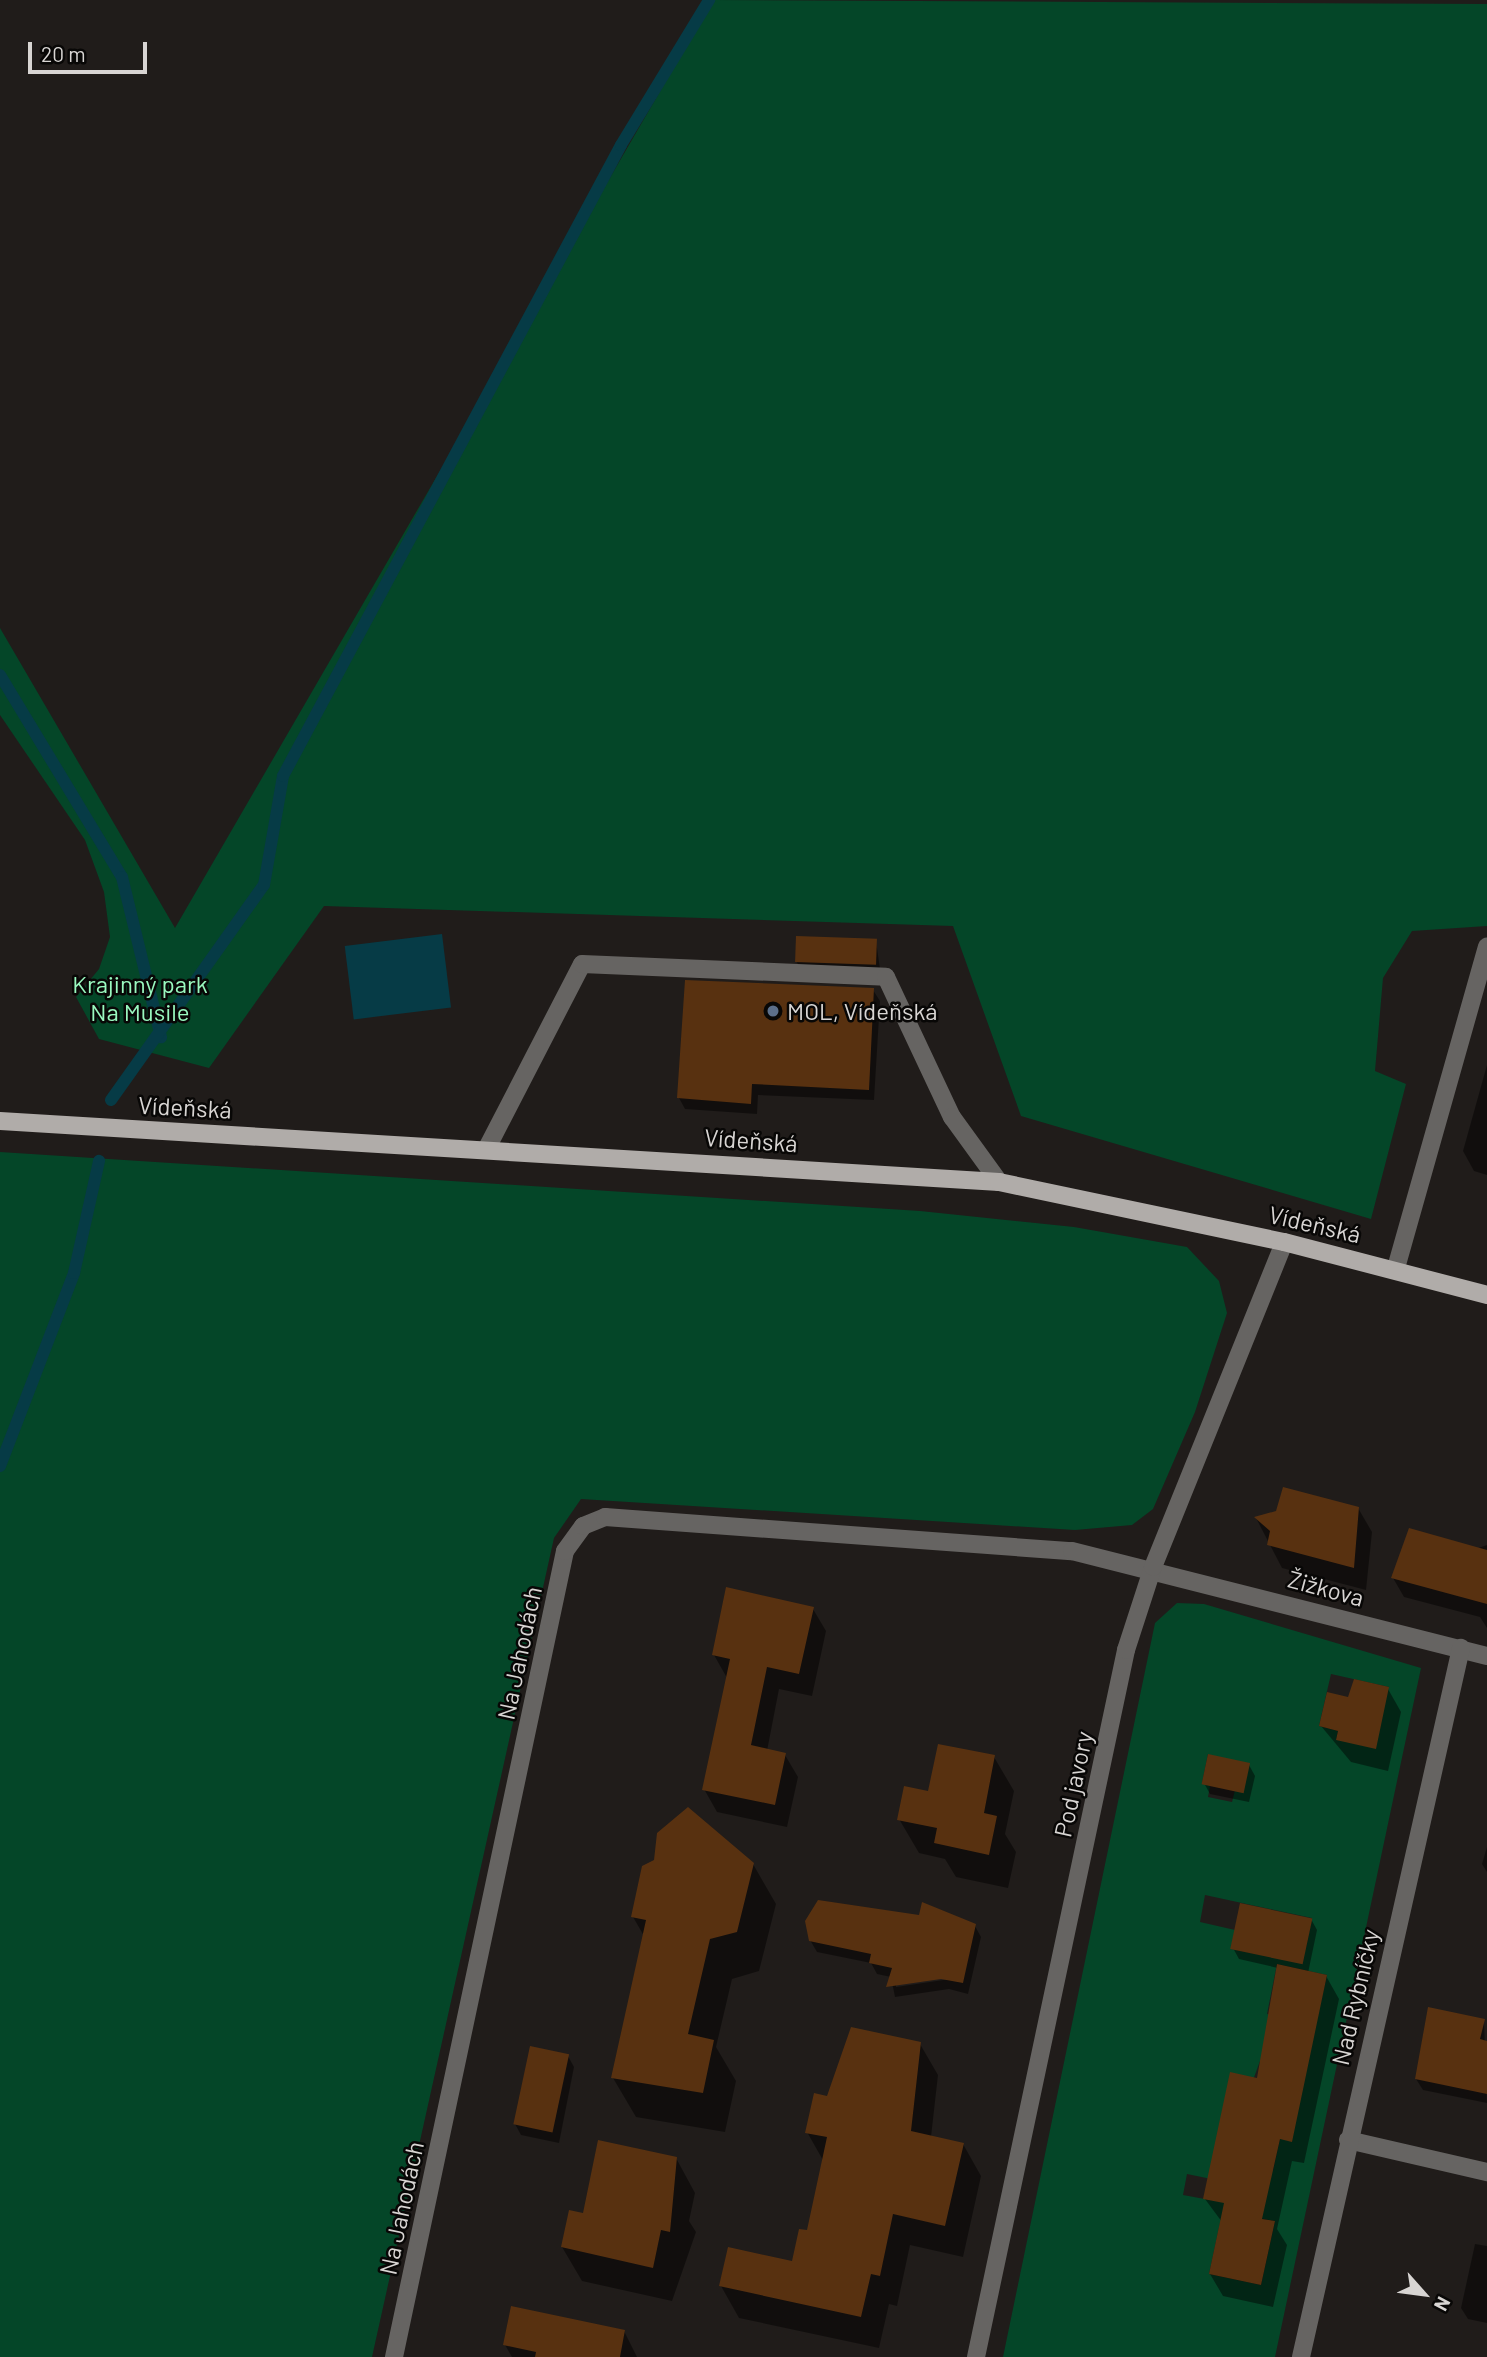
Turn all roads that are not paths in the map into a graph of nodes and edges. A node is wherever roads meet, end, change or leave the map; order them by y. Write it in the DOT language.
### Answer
graph roads {
  1 [pos="1487,947"];
  2 [pos="0,1121"];
  3 [pos="486,1150"];
  4 [pos="999,1182"];
  5 [pos="1284,1242"];
  6 [pos="1396,1268"];
  7 [pos="1487,1295"];
  8 [pos="1153,1567"];
  9 [pos="1461,1648"];
  10 [pos="1487,1656"];
  11 [pos="1348,2140"];
  12 [pos="1487,2172"];
  13 [pos="394,2357"];
  14 [pos="976,2357"];
  15 [pos="1301,2357"];
  1 -- 6 [label="street"];
  2 -- 3 [label="main road, Vídeňská"];
  3 -- 4 [label="main road, Vídeňská"];
  3 -- 4 [label="street"];
  4 -- 5 [label="main road, Vídeňská"];
  5 -- 6 [label="main road, Vídeňská"];
  5 -- 8 [label="street, Pod javory"];
  6 -- 7 [label="main road, Vídeňská"];
  8 -- 9 [label="street, Žižkova"];
  8 -- 13 [label="street, Na Jahodách"];
  8 -- 14 [label="street, Pod javory"];
  9 -- 10 [label="street, Žižkova"];
  9 -- 11 [label="street, Nad Rybníčky"];
  11 -- 12 [label="street"];
  11 -- 15 [label="street, Nad Rybníčky"];
}
